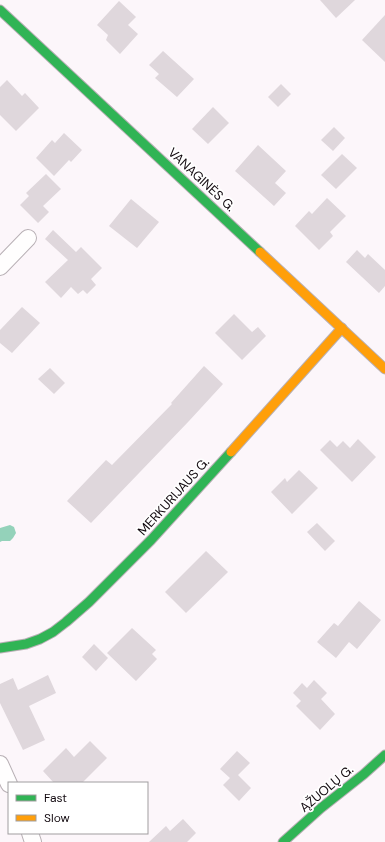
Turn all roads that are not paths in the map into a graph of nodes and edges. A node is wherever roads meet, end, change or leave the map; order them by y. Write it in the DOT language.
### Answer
graph roads {
  1 [pos="0,10"];
  2 [pos="28,238"];
  3 [pos="0,267"];
  4 [pos="342,328"];
  5 [pos="385,369"];
  6 [pos="0,648"];
  7 [pos="385,754"];
  8 [pos="0,764"];
  9 [pos="8,782"];
  10 [pos="283,842"];
  1 -- 4 [label="street, VANAGINĖS G."];
  2 -- 3 [label="street"];
  4 -- 5 [label="street, VANAGINĖS G."];
  4 -- 6 [label="street, MERKURIJAUS G."];
  7 -- 10 [label="street, ĄŽUOLŲ G."];
  8 -- 9 [label="street"];
}
